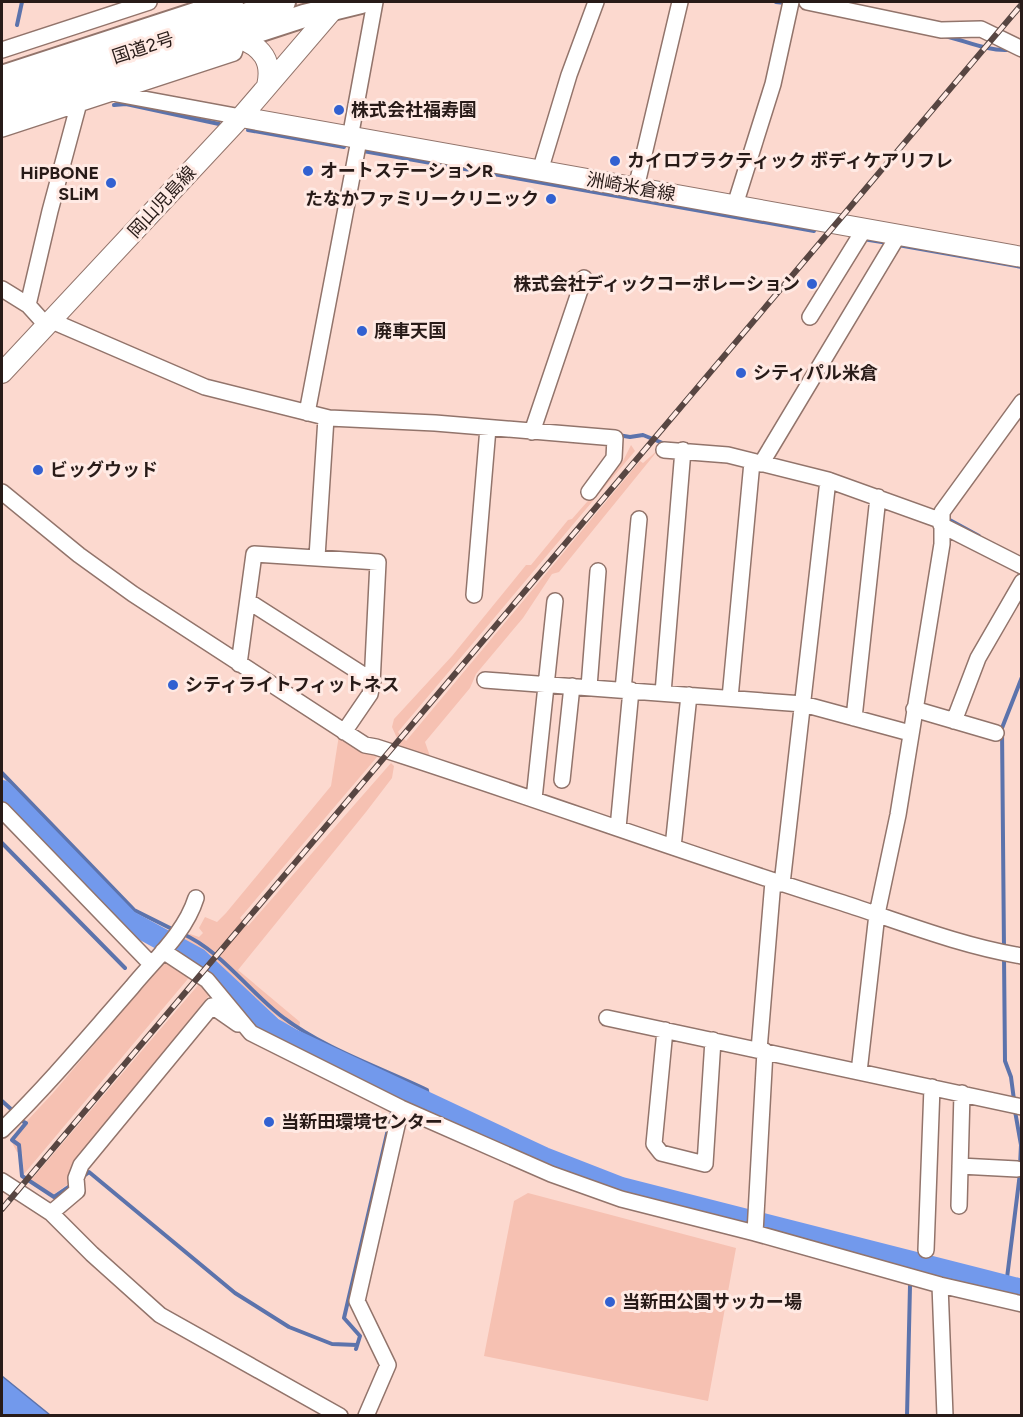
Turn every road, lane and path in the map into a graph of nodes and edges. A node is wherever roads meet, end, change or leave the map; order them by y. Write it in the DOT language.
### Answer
graph roads {
  1 [pos="190,2"];
  2 [pos="232,2"];
  3 [pos="284,2"];
  4 [pos="596,2"];
  5 [pos="680,2"];
  6 [pos="807,2"];
  7 [pos="140,3"];
  8 [pos="353,3"];
  9 [pos="790,4"];
  10 [pos="239,38"];
  11 [pos="1022,49"];
  12 [pos="2,50"];
  13 [pos="2,62"];
  14 [pos="2,77"];
  15 [pos="267,86"];
  16 [pos="114,93"];
  17 [pos="2,95"];
  18 [pos="71,99"];
  19 [pos="2,114"];
  20 [pos="241,117"];
  21 [pos="2,129"];
  22 [pos="354,139"];
  23 [pos="540,171"];
  24 [pos="636,188"];
  25 [pos="735,205"];
  26 [pos="861,234"];
  27 [pos="895,241"];
  28 [pos="1022,257"];
  29 [pos="584,278"];
  30 [pos="2,289"];
  31 [pos="29,302"];
  32 [pos="810,317"];
  33 [pos="49,323"];
  34 [pos="2,373"];
  35 [pos="1022,402"];
  36 [pos="307,409"];
  37 [pos="326,417"];
  38 [pos="488,428"];
  39 [pos="533,428"];
  40 [pos="664,450"];
  41 [pos="683,450"];
  42 [pos="757,463"];
  43 [pos="828,480"];
  44 [pos="2,492"];
  45 [pos="589,492"];
  46 [pos="878,497"];
  47 [pos="639,519"];
  48 [pos="941,523"];
  49 [pos="317,557"];
  50 [pos="1022,566"];
  51 [pos="598,571"];
  52 [pos="1022,582"];
  53 [pos="474,595"];
  54 [pos="248,601"];
  55 [pos="555,601"];
  56 [pos="239,664"];
  57 [pos="485,680"];
  58 [pos="373,681"];
  59 [pos="546,684"];
  60 [pos="572,686"];
  61 [pos="589,687"];
  62 [pos="627,690"];
  63 [pos="663,693"];
  64 [pos="688,695"];
  65 [pos="730,698"];
  66 [pos="803,704"];
  67 [pos="914,710"];
  68 [pos="854,718"];
  69 [pos="954,721"];
  70 [pos="345,732"];
  71 [pos="910,733"];
  72 [pos="996,733"];
  73 [pos="562,780"];
  74 [pos="534,798"];
  75 [pos="2,810"];
  76 [pos="618,828"];
  77 [pos="674,847"];
  78 [pos="778,883"];
  79 [pos="196,898"];
  80 [pos="877,914"];
  81 [pos="164,950"];
  82 [pos="1022,956"];
  83 [pos="152,964"];
  84 [pos="607,1017"];
  85 [pos="665,1030"];
  86 [pos="251,1033"];
  87 [pos="713,1040"];
  88 [pos="762,1050"];
  89 [pos="859,1072"];
  90 [pos="932,1087"];
  91 [pos="962,1093"];
  92 [pos="1017,1105"];
  93 [pos="396,1106"];
  94 [pos="2,1130"];
  95 [pos="960,1166"];
  96 [pos="1017,1169"];
  97 [pos="2,1181"];
  98 [pos="959,1206"];
  99 [pos="51,1213"];
  100 [pos="756,1225"];
  101 [pos="926,1250"];
  102 [pos="940,1285"];
  103 [pos="1022,1304"];
  104 [pos="340,1416"];
  105 [pos="366,1416"];
  106 [pos="945,1416"];
  1 -- 13 [label="highway"];
  2 -- 14 [label="highway, 国道2号"];
  3 -- 17 [label="highway, 国道2号"];
  4 -- 23 [label="street"];
  5 -- 24 [label="street"];
  6 -- 11 [label="street"];
  7 -- 12 [label="street"];
  8 -- 10 [label="highway"];
  8 -- 15 [label="main road, 岡山児島線"];
  8 -- 22 [label="street"];
  9 -- 25 [label="street"];
  10 -- 15 [label="main road"];
  10 -- 16 [label="street"];
  10 -- 18 [label="highway"];
  15 -- 20 [label="main road, 岡山児島線"];
  16 -- 18 [label="street"];
  16 -- 20 [label="street"];
  18 -- 19 [label="highway"];
  18 -- 21 [label="street"];
  18 -- 31 [label="street"];
  20 -- 22 [label="main road, 洲崎米倉線"];
  20 -- 33 [label="main road, 岡山児島線"];
  22 -- 23 [label="main road, 洲崎米倉線"];
  22 -- 36 [label="street"];
  23 -- 24 [label="main road, 洲崎米倉線"];
  24 -- 25 [label="main road, 洲崎米倉線"];
  25 -- 26 [label="main road, 洲崎米倉線"];
  26 -- 27 [label="main road, 洲崎米倉線"];
  26 -- 32 [label="street"];
  27 -- 28 [label="main road, 洲崎米倉線"];
  27 -- 42 [label="street"];
  29 -- 39 [label="street"];
  30 -- 31 [label="street"];
  31 -- 33 [label="street"];
  33 -- 34 [label="main road, 岡山児島線"];
  33 -- 36 [label="street"];
  35 -- 48 [label="street"];
  36 -- 37 [label="street"];
  37 -- 38 [label="street"];
  37 -- 49 [label="street"];
  38 -- 39 [label="street"];
  38 -- 53 [label="street"];
  39 -- 45 [label="street"];
  40 -- 41 [label="street"];
  41 -- 42 [label="street"];
  41 -- 63 [label="street"];
  42 -- 43 [label="street"];
  42 -- 65 [label="street"];
  43 -- 46 [label="street"];
  43 -- 66 [label="street"];
  44 -- 56 [label="street"];
  46 -- 48 [label="street"];
  46 -- 68 [label="street"];
  47 -- 62 [label="street"];
  48 -- 50 [label="street"];
  48 -- 67 [label="street"];
  49 -- 54 [label="street"];
  49 -- 58 [label="street"];
  51 -- 61 [label="street"];
  52 -- 69 [label="street"];
  54 -- 56 [label="street"];
  54 -- 58 [label="street"];
  55 -- 59 [label="street"];
  56 -- 70 [label="street"];
  57 -- 59 [label="street"];
  58 -- 70 [label="street"];
  59 -- 60 [label="street"];
  59 -- 74 [label="street"];
  60 -- 61 [label="street"];
  60 -- 73 [label="street"];
  61 -- 62 [label="street"];
  62 -- 63 [label="street"];
  62 -- 76 [label="street"];
  63 -- 64 [label="street"];
  64 -- 65 [label="street"];
  64 -- 77 [label="street"];
  65 -- 66 [label="street"];
  66 -- 68 [label="street"];
  66 -- 78 [label="street"];
  67 -- 69 [label="street"];
  67 -- 71 [label="street"];
  68 -- 71 [label="street"];
  69 -- 72 [label="street"];
  70 -- 74 [label="street"];
  71 -- 80 [label="street"];
  74 -- 76 [label="street"];
  75 -- 83 [label="street"];
  76 -- 77 [label="street"];
  77 -- 78 [label="street"];
  78 -- 80 [label="street"];
  78 -- 88 [label="street"];
  79 -- 81 [label="street"];
  80 -- 82 [label="street"];
  80 -- 89 [label="street"];
  81 -- 83 [label="street"];
  81 -- 86 [label="street"];
  83 -- 94 [label="street"];
  84 -- 85 [label="street"];
  85 -- 87 [label="street"];
  85 -- 87 [label="street"];
  86 -- 93 [label="street"];
  86 -- 99 [label="street"];
  87 -- 88 [label="street"];
  88 -- 89 [label="street"];
  88 -- 100 [label="street"];
  89 -- 90 [label="street"];
  90 -- 91 [label="street"];
  90 -- 101 [label="street"];
  91 -- 92 [label="street"];
  91 -- 95 [label="street"];
  93 -- 100 [label="street"];
  93 -- 105 [label="street"];
  95 -- 96 [label="street"];
  95 -- 98 [label="street"];
  97 -- 99 [label="street"];
  99 -- 104 [label="street"];
  100 -- 102 [label="street"];
  102 -- 103 [label="street"];
  102 -- 106 [label="street"];
}
